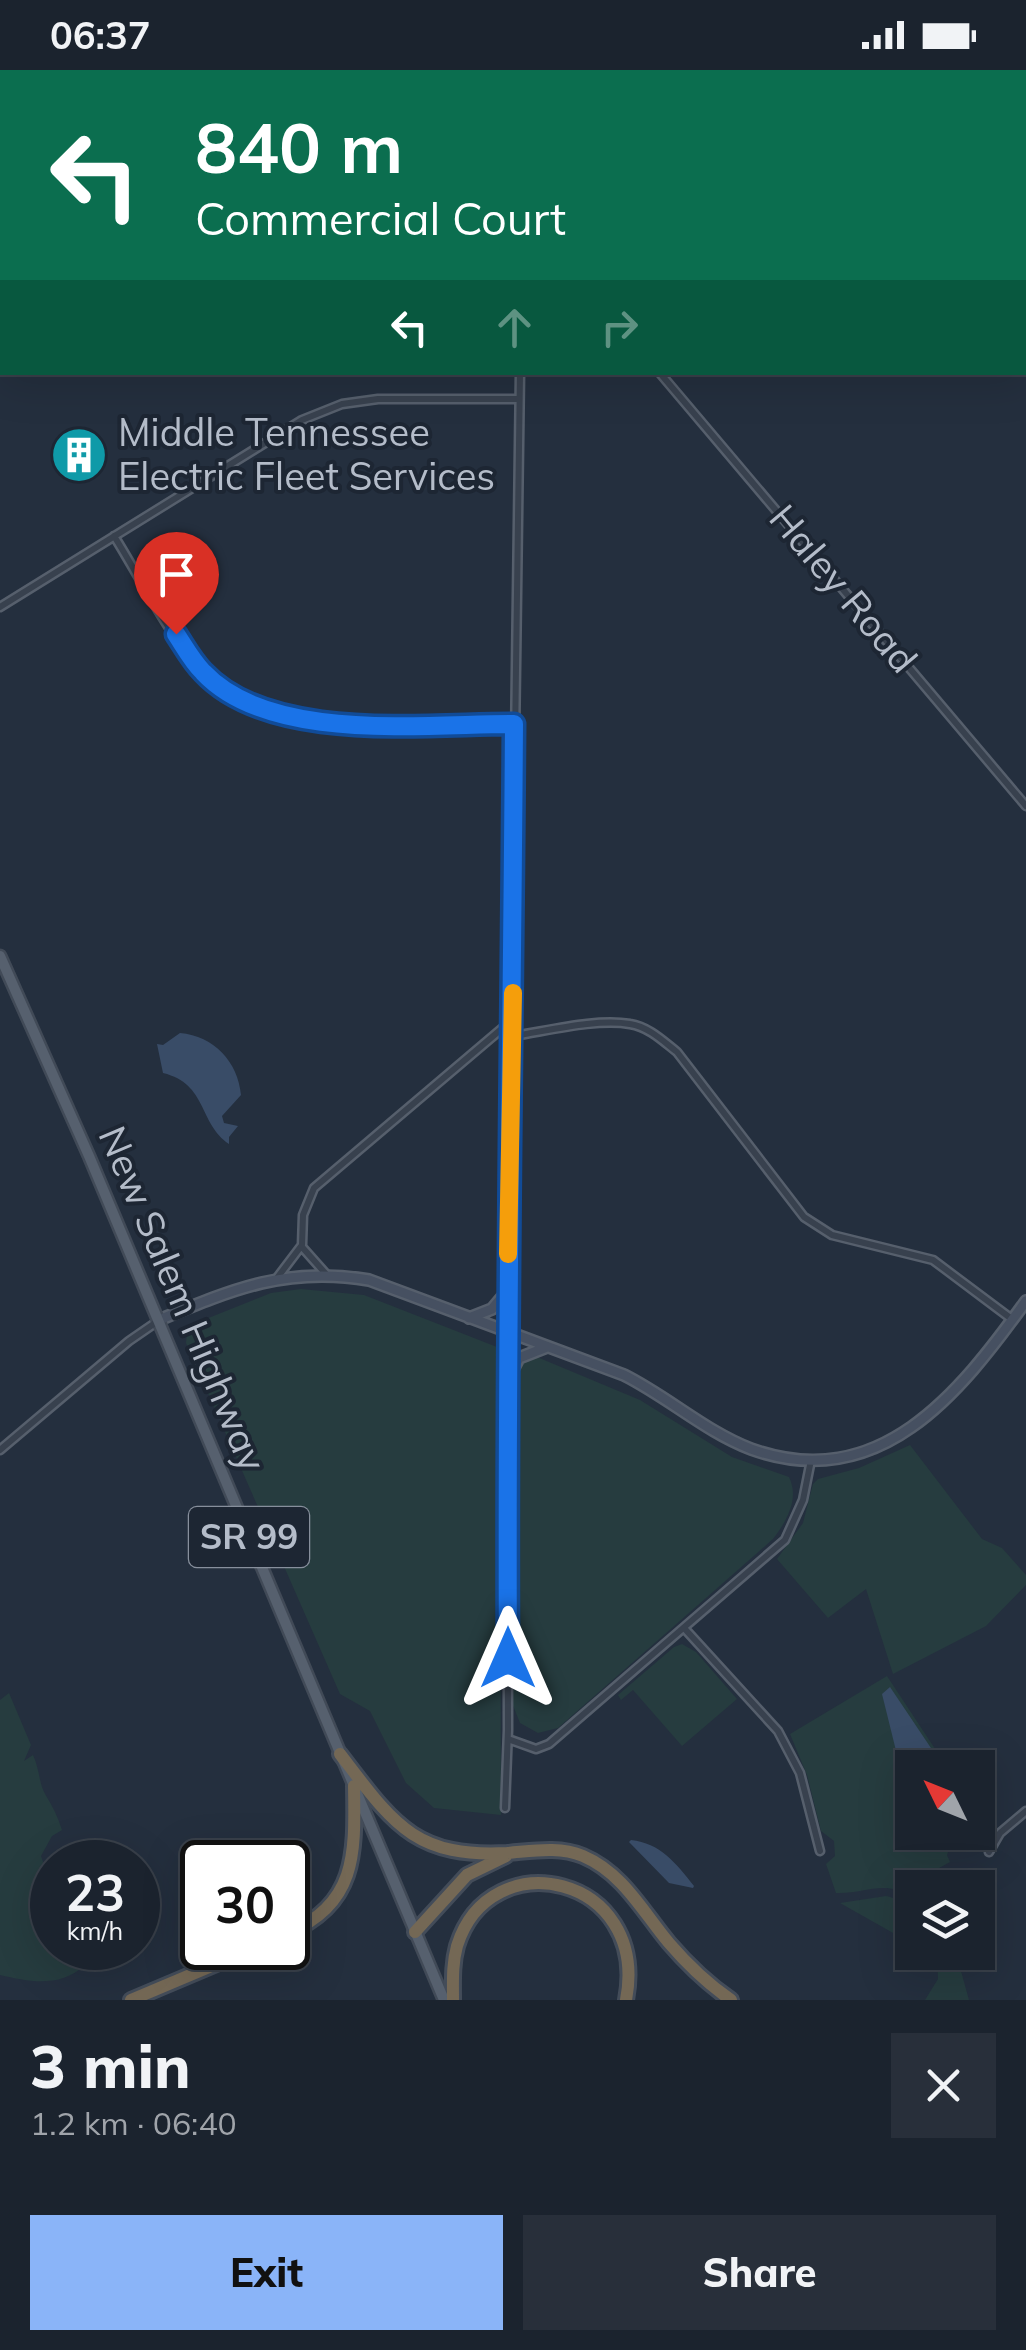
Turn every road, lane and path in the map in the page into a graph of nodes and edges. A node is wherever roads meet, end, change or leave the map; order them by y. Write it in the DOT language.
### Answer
graph roads {
  1 [pos="520,375"];
  2 [pos="662,375"];
  3 [pos="519,399"];
  4 [pos="114,536"];
  5 [pos="0,607"];
  6 [pos="514,724"];
  7 [pos="1026,806"];
  8 [pos="0,956"];
  9 [pos="513,1019"];
  10 [pos="513,1036"];
  11 [pos="302,1246"];
  12 [pos="326,1274"];
  13 [pos="277,1278"];
  14 [pos="508,1290"];
  15 [pos="1026,1301"];
  16 [pos="469,1318"];
  17 [pos="159,1320"];
  18 [pos="1013,1320"];
  19 [pos="507,1332"];
  20 [pos="547,1346"];
  21 [pos="507,1380"];
  22 [pos="0,1450"];
  23 [pos="811,1460"];
  24 [pos="684,1628"];
  25 [pos="508,1739"];
  26 [pos="340,1754"];
  27 [pos="354,1786"];
  28 [pos="505,1808"];
  29 [pos="1026,1811"];
  30 [pos="820,1851"];
  31 [pos="518,1852"];
  32 [pos="989,1852"];
  33 [pos="310,1920"];
  34 [pos="415,1932"];
  35 [pos="202,1970"];
  36 [pos="131,2000"];
  37 [pos="444,2000"];
  38 [pos="453,2000"];
  39 [pos="626,2000"];
  40 [pos="731,2000"];
  1 -- 3 [label="street"];
  2 -- 7 [label="street, Haley Road"];
  3 -- 4 [label="street"];
  3 -- 6 [label="street"];
  4 -- 5 [label="street"];
  4 -- 6 [label="street"];
  6 -- 9 [label="street"];
  8 -- 17 [label="main road, New Salem Highway / SR 99"];
  9 -- 10 [label="street"];
  9 -- 11 [label="street"];
  10 -- 14 [label="street"];
  10 -- 18 [label="street"];
  11 -- 12 [label="street"];
  11 -- 13 [label="street"];
  12 -- 13 [label="main road"];
  12 -- 16 [label="main road"];
  13 -- 17 [label="main road"];
  14 -- 16 [label="main road"];
  14 -- 19 [label="street"];
  15 -- 18 [label="main road"];
  16 -- 19 [label="main road"];
  17 -- 22 [label="street"];
  17 -- 26 [label="main road, New Salem Highway / SR 99"];
  18 -- 23 [label="main road"];
  19 -- 20 [label="main road"];
  19 -- 21 [label="street"];
  20 -- 21 [label="main road"];
  20 -- 23 [label="main road"];
  21 -- 25 [label="street"];
  23 -- 24 [label="street"];
  24 -- 25 [label="street"];
  24 -- 30 [label="street"];
  25 -- 28 [label="street"];
  26 -- 27 [label="main road, New Salem Highway / SR 99"];
  26 -- 31 [label="highway"];
  27 -- 33 [label="highway"];
  27 -- 34 [label="main road, New Salem Highway / SR 99"];
  29 -- 32 [label="street"];
  31 -- 34 [label="highway"];
  31 -- 40 [label="highway"];
  34 -- 37 [label="main road, New Salem Highway / SR 99"];
  35 -- 36 [label="highway"];
  38 -- 39 [label="highway"];
}
